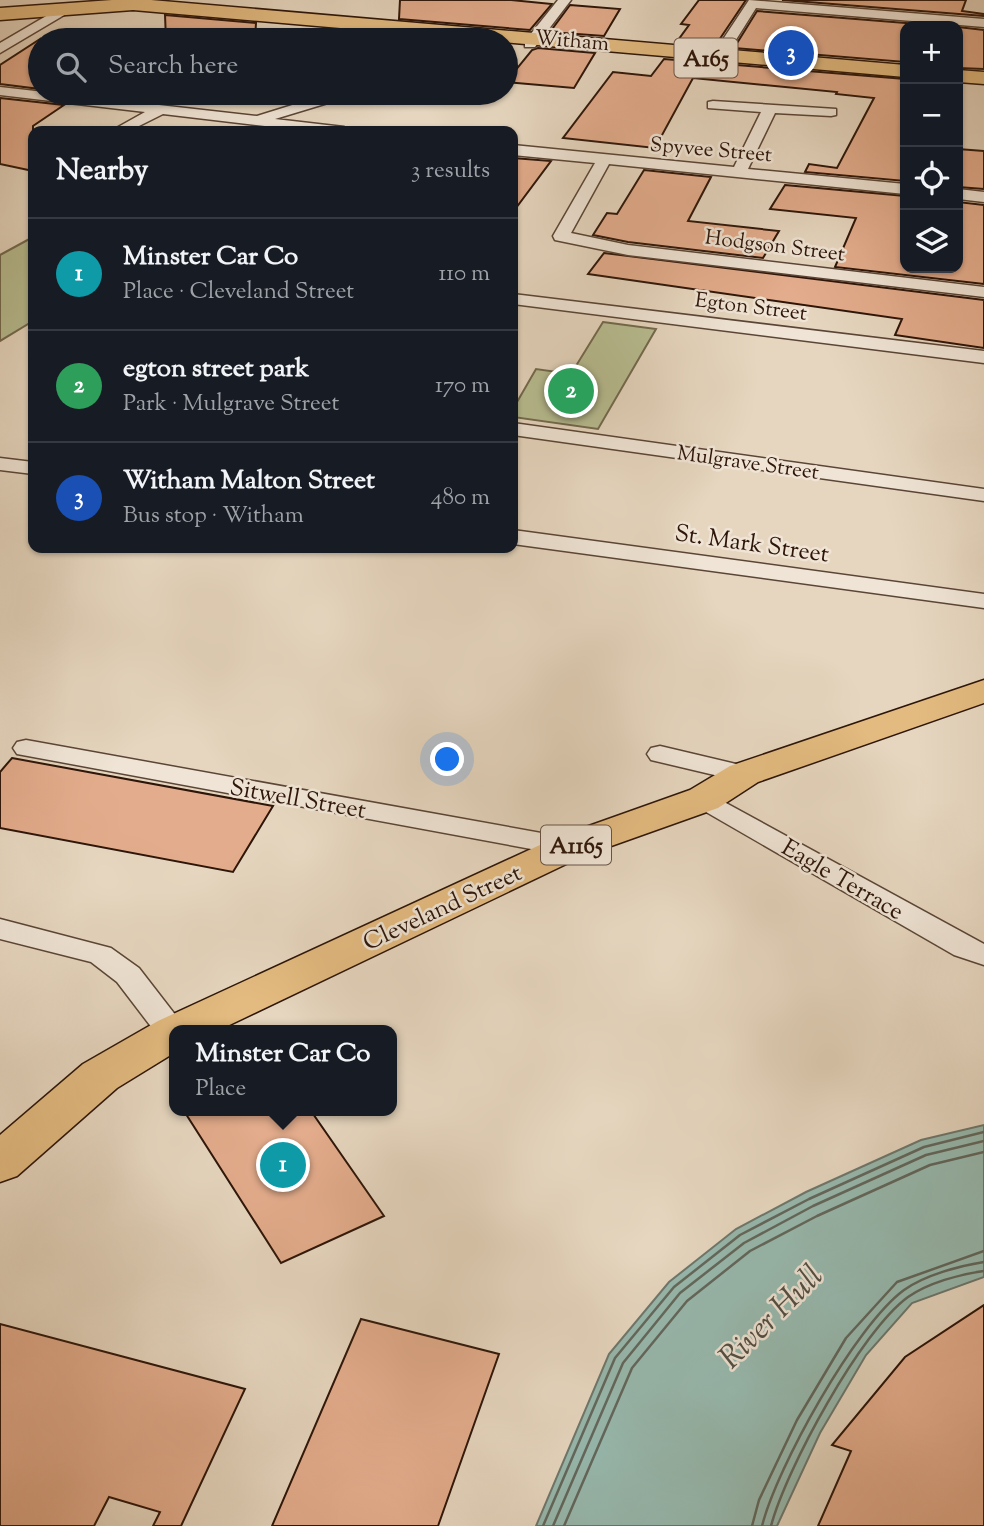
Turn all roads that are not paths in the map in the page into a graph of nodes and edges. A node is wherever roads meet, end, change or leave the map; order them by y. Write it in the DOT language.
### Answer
graph roads {
  1 [pos="565,0"];
  2 [pos="124,2"];
  3 [pos="755,2"];
  4 [pos="70,8"];
  5 [pos="0,14"];
  6 [pos="984,23"];
  7 [pos="36,28"];
  8 [pos="337,28"];
  9 [pos="362,28"];
  10 [pos="28,33"];
  11 [pos="518,39"];
  12 [pos="532,40"];
  13 [pos="518,41"];
  14 [pos="0,49"];
  15 [pos="720,57"];
  16 [pos="900,73"];
  17 [pos="963,78"];
  18 [pos="984,80"];
  19 [pos="0,91"];
  20 [pos="28,94"];
  21 [pos="127,105"];
  22 [pos="306,105"];
  23 [pos="713,105"];
  24 [pos="163,109"];
  25 [pos="770,109"];
  26 [pos="831,112"];
  27 [pos="256,120"];
  28 [pos="128,126"];
  29 [pos="304,126"];
  30 [pos="518,151"];
  31 [pos="604,160"];
  32 [pos="739,172"];
  33 [pos="900,188"];
  34 [pos="963,195"];
  35 [pos="984,197"];
  36 [pos="561,236"];
  37 [pos="984,292"];
  38 [pos="518,300"];
  39 [pos="984,357"];
  40 [pos="518,430"];
  41 [pos="0,464"];
  42 [pos="28,467"];
  43 [pos="984,495"];
  44 [pos="518,538"];
  45 [pos="984,601"];
  46 [pos="984,691"];
  47 [pos="26,748"];
  48 [pos="660,754"];
  49 [pos="744,774"];
  50 [pos="704,799"];
  51 [pos="569,847"];
  52 [pos="0,929"];
  53 [pos="984,956"];
  54 [pos="169,1025"];
  55 [pos="190,1025"];
  56 [pos="169,1036"];
  57 [pos="0,1163"];
  1 -- 12 [label="street"];
  2 -- 4 [label="main road, Witham / A165"];
  2 -- 9 [label="main road, Witham / A165"];
  3 -- 6 [label="street"];
  3 -- 15 [label="street"];
  4 -- 5 [label="main road, A165"];
  4 -- 7 [label="street"];
  4 -- 8 [label="main road, Witham / A165"];
  10 -- 14 [label="street"];
  11 -- 12 [label="main road, Witham / A165"];
  12 -- 13 [label="main road, Witham / A165"];
  12 -- 15 [label="main road, Witham / A165"];
  15 -- 16 [label="main road, Witham / A165"];
  17 -- 18 [label="main road"];
  19 -- 20 [label="street"];
  21 -- 24 [label="street"];
  22 -- 27 [label="street"];
  23 -- 25 [label="street"];
  24 -- 27 [label="street"];
  24 -- 28 [label="street"];
  25 -- 26 [label="street"];
  25 -- 32 [label="street"];
  27 -- 29 [label="street"];
  30 -- 31 [label="street, Spyvee Street"];
  31 -- 32 [label="street, Spyvee Street"];
  31 -- 36 [label="street"];
  32 -- 33 [label="street, Spyvee Street"];
  34 -- 35 [label="street"];
  36 -- 37 [label="street, Hodgson Street"];
  38 -- 39 [label="street, Egton Street"];
  40 -- 43 [label="street, Mulgrave Street"];
  41 -- 42 [label="street"];
  44 -- 45 [label="street, St. Mark Street"];
  46 -- 49 [label="main road, Cleveland Street / A1165"];
  47 -- 51 [label="street, Sitwell Street"];
  48 -- 49 [label="street"];
  49 -- 50 [label="main road, Cleveland Street / A1165"];
  50 -- 51 [label="main road, Cleveland Street / A1165"];
  50 -- 53 [label="street, Eagle Terrace"];
  51 -- 55 [label="main road, Cleveland Street / A1165"];
  52 -- 54 [label="street"];
  56 -- 57 [label="main road, Cleveland Street / A1165"];
}
